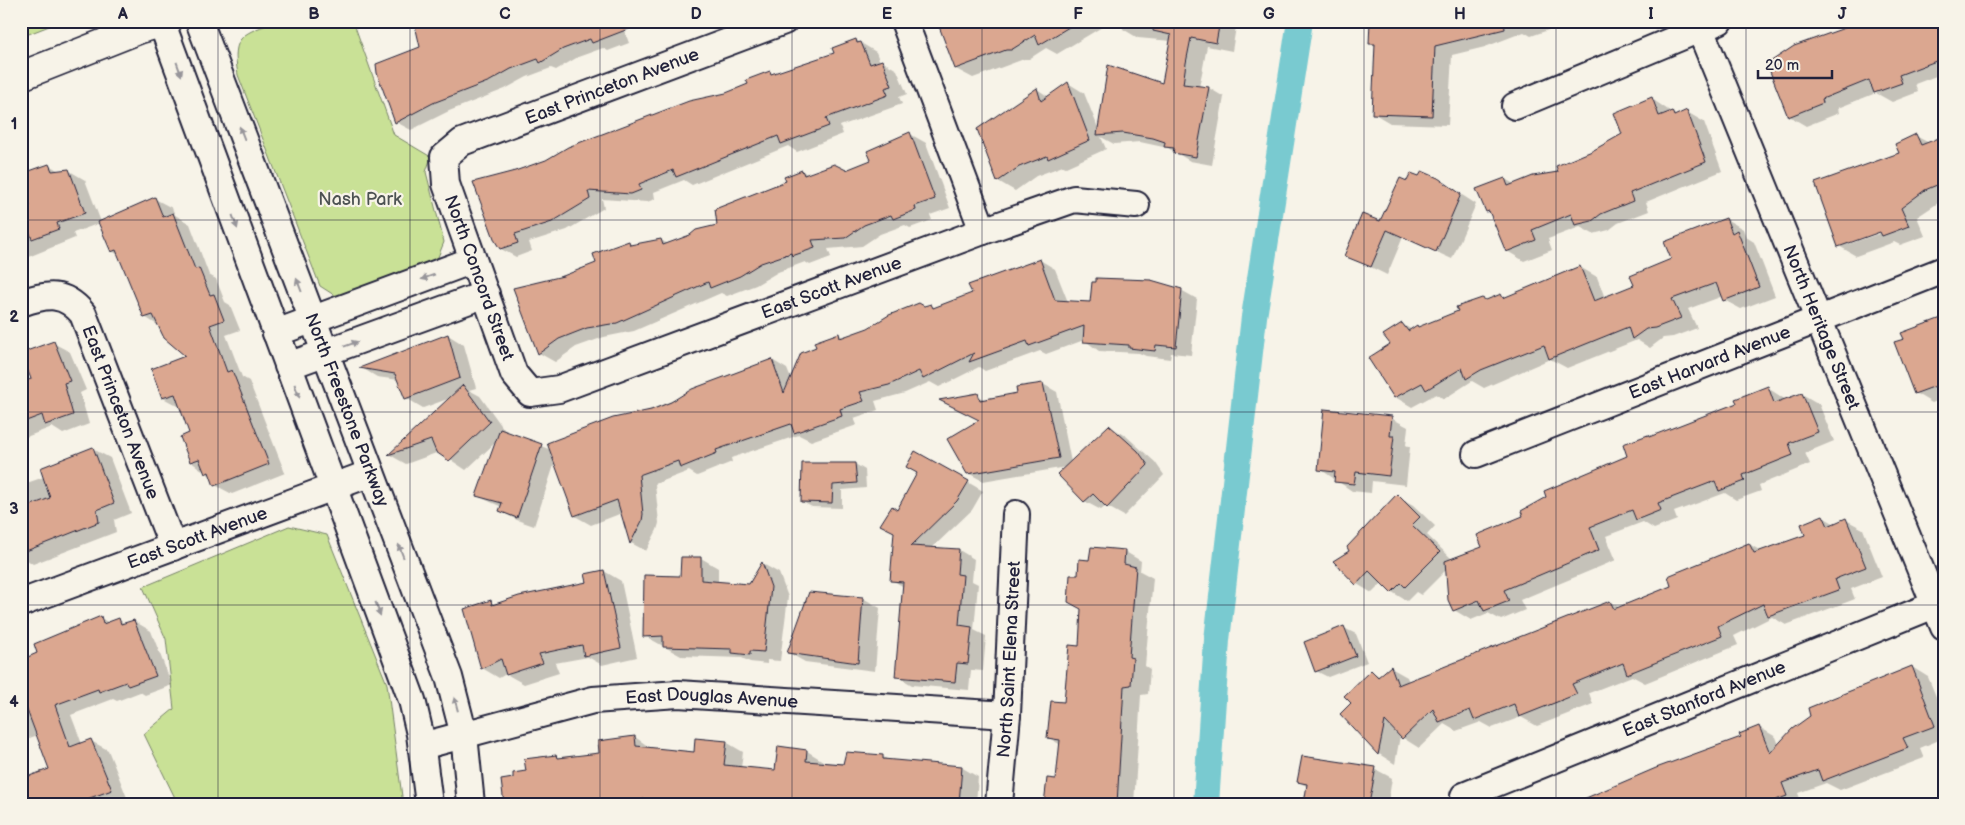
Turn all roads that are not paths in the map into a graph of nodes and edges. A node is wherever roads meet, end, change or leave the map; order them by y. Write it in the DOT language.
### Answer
graph roads {
  1 [pos="199,21"];
  2 [pos="784,21"];
  3 [pos="904,21"];
  4 [pos="164,22"];
  5 [pos="1709,25"];
  6 [pos="21,76"];
  7 [pos="1515,106"];
  8 [pos="444,157"];
  9 [pos="1136,205"];
  10 [pos="983,231"];
  11 [pos="473,260"];
  12 [pos="1944,270"];
  13 [pos="486,294"];
  14 [pos="21,303"];
  15 [pos="1818,319"];
  16 [pos="313,320"];
  17 [pos="276,333"];
  18 [pos="325,353"];
  19 [pos="288,366"];
  20 [pos="530,393"];
  21 [pos="1476,454"];
  22 [pos="371,473"];
  23 [pos="332,487"];
  24 [pos="1016,514"];
  25 [pos="173,546"];
  26 [pos="21,603"];
  27 [pos="1941,611"];
  28 [pos="1007,715"];
  29 [pos="464,734"];
  30 [pos="422,746"];
  31 [pos="1464,796"];
  32 [pos="429,804"];
  33 [pos="470,804"];
  34 [pos="999,804"];
  16 -- 1 [label="street, North Freestone Parkway, one-way"];
  2 -- 8 [label="street, East Princeton Avenue"];
  3 -- 10 [label="street"];
  4 -- 6 [label="main road"];
  4 -- 17 [label="street, one-way"];
  5 -- 7 [label="street"];
  5 -- 15 [label="street, North Heritage Street"];
  8 -- 11 [label="street, North Concord Street"];
  9 -- 10 [label="street, East Scott Avenue"];
  10 -- 20 [label="street, East Scott Avenue"];
  11 -- 13 [label="street, North Concord Street"];
  11 -- 16 [label="street, one-way"];
  12 -- 15 [label="street, East Harvard Avenue"];
  18 -- 13 [label="street, one-way"];
  13 -- 20 [label="street, North Concord Street"];
  14 -- 25 [label="street, East Princeton Avenue"];
  15 -- 21 [label="street, East Harvard Avenue"];
  15 -- 27 [label="street, North Heritage Street"];
  16 -- 17 [label="street"];
  16 -- 18 [label="street, North Freestone Parkway"];
  17 -- 19 [label="street"];
  18 -- 19 [label="street"];
  18 -- 22 [label="street, North Freestone Parkway"];
  19 -- 23 [label="street, one-way"];
  22 -- 23 [label="street, East Scott Avenue"];
  29 -- 22 [label="street, North Freestone Parkway, one-way"];
  23 -- 25 [label="street, East Scott Avenue"];
  23 -- 30 [label="street, one-way"];
  24 -- 28 [label="street, North Saint Elena Street"];
  25 -- 26 [label="street, East Scott Avenue"];
  27 -- 31 [label="street, East Stanford Avenue"];
  28 -- 29 [label="street, East Douglas Avenue"];
  28 -- 34 [label="street, North Saint Elena Street"];
  29 -- 30 [label="street, East Douglas Avenue"];
  29 -- 33 [label="street, North Freestone Parkway"];
  30 -- 32 [label="street"];
}
